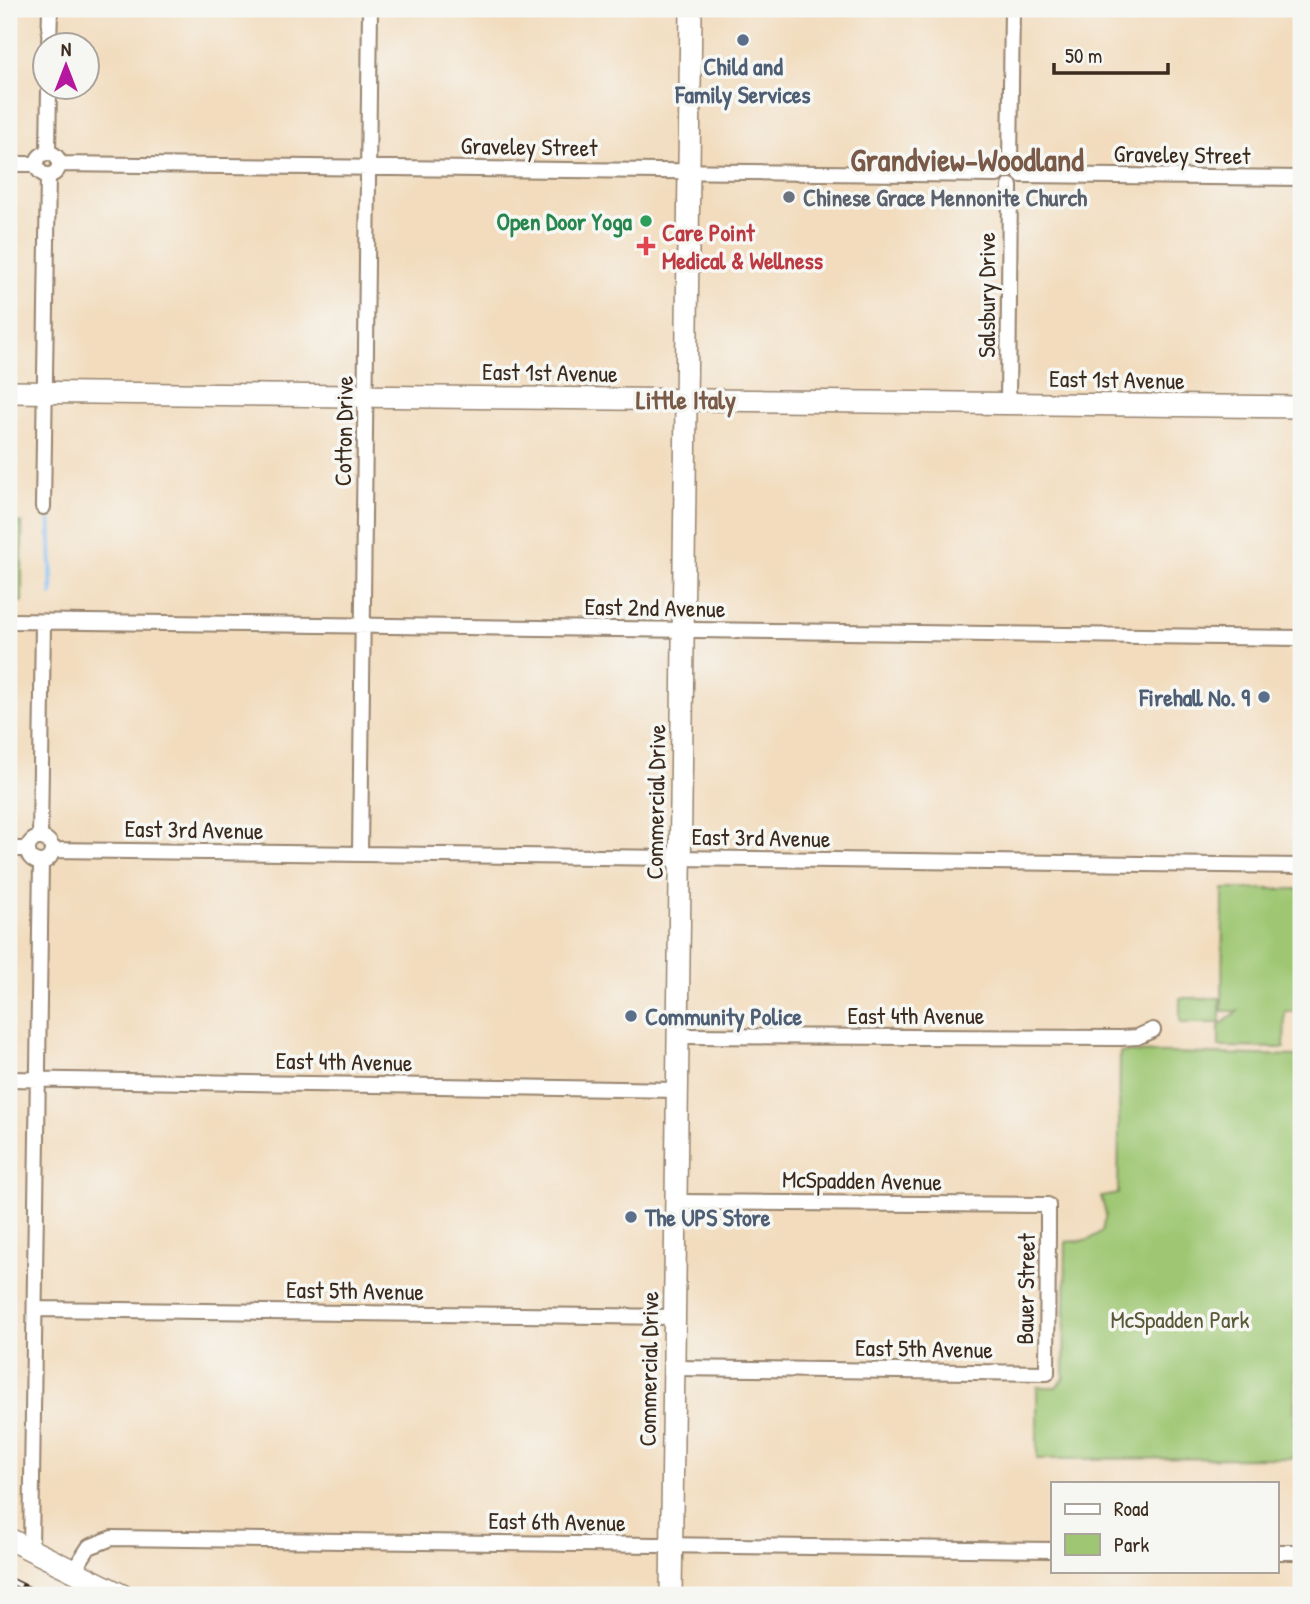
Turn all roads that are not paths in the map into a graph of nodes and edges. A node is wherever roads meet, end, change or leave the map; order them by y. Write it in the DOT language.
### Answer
graph roads {
  1 [pos="50,9"];
  2 [pos="370,9"];
  3 [pos="691,9"];
  4 [pos="1012,9"];
  5 [pos="49,32"];
  6 [pos="49,102"];
  7 [pos="48,152"];
  8 [pos="9,163"];
  9 [pos="1010,163"];
  10 [pos="36,164"];
  11 [pos="59,164"];
  12 [pos="368,167"];
  13 [pos="689,172"];
  14 [pos="998,174"];
  15 [pos="48,175"];
  16 [pos="1021,175"];
  17 [pos="1301,178"];
  18 [pos="1010,186"];
  19 [pos="9,392"];
  20 [pos="46,393"];
  21 [pos="366,395"];
  22 [pos="687,399"];
  23 [pos="1008,404"];
  24 [pos="1301,407"];
  25 [pos="43,507"];
  26 [pos="9,621"];
  27 [pos="43,622"];
  28 [pos="363,624"];
  29 [pos="684,631"];
  30 [pos="1301,638"];
  31 [pos="40,838"];
  32 [pos="9,849"];
  33 [pos="28,849"];
  34 [pos="52,850"];
  35 [pos="360,854"];
  36 [pos="680,859"];
  37 [pos="41,862"];
  38 [pos="1301,866"];
  39 [pos="1153,1030"];
  40 [pos="678,1036"];
  41 [pos="9,1079"];
  42 [pos="38,1079"];
  43 [pos="678,1090"];
  44 [pos="676,1202"];
  45 [pos="1048,1205"];
  46 [pos="34,1309"];
  47 [pos="675,1317"];
  48 [pos="674,1368"];
  49 [pos="1047,1373"];
  50 [pos="9,1539"];
  51 [pos="671,1546"];
  52 [pos="31,1549"];
  53 [pos="1051,1550"];
  54 [pos="1278,1552"];
  55 [pos="1301,1552"];
  56 [pos="74,1570"];
  57 [pos="122,1595"];
  58 [pos="671,1595"];
  1 -- 5 [label="street"];
  2 -- 12 [label="street, Cotton Drive"];
  3 -- 13 [label="street, Commercial Drive"];
  4 -- 9 [label="street"];
  6 -- 7 [label="street"];
  7 -- 10 [label="street"];
  7 -- 11 [label="street"];
  8 -- 10 [label="street"];
  9 -- 14 [label="street"];
  9 -- 16 [label="street"];
  10 -- 15 [label="street"];
  11 -- 12 [label="street, Graveley Street"];
  11 -- 15 [label="street"];
  12 -- 13 [label="street, Graveley Street"];
  12 -- 21 [label="street, Cotton Drive"];
  13 -- 14 [label="street, Graveley Street"];
  13 -- 22 [label="street, Commercial Drive"];
  14 -- 18 [label="street"];
  15 -- 20 [label="street"];
  16 -- 17 [label="street, Graveley Street"];
  16 -- 18 [label="street"];
  18 -- 23 [label="street, Salsbury Drive"];
  19 -- 20 [label="street, East 1st Avenue"];
  20 -- 21 [label="street, East 1st Avenue"];
  20 -- 25 [label="street"];
  21 -- 22 [label="street, East 1st Avenue"];
  21 -- 28 [label="street, Cotton Drive"];
  22 -- 23 [label="street, East 1st Avenue"];
  22 -- 29 [label="street, Commercial Drive"];
  23 -- 24 [label="street, East 1st Avenue"];
  26 -- 27 [label="street, East 2nd Avenue"];
  27 -- 28 [label="street, East 2nd Avenue"];
  27 -- 31 [label="street"];
  28 -- 29 [label="street, East 2nd Avenue"];
  28 -- 35 [label="street, Cotton Drive"];
  29 -- 30 [label="street, East 2nd Avenue"];
  29 -- 36 [label="street, Commercial Drive"];
  31 -- 33 [label="street"];
  31 -- 34 [label="street"];
  32 -- 33 [label="street"];
  33 -- 37 [label="street"];
  34 -- 35 [label="street, East 3rd Avenue"];
  34 -- 37 [label="street"];
  35 -- 36 [label="street, East 3rd Avenue"];
  36 -- 38 [label="street, East 3rd Avenue"];
  36 -- 40 [label="street, Commercial Drive"];
  37 -- 42 [label="street"];
  39 -- 40 [label="street, East 4th Avenue"];
  40 -- 43 [label="street, Commercial Drive"];
  41 -- 42 [label="street, East 4th Avenue"];
  42 -- 43 [label="street, East 4th Avenue"];
  42 -- 46 [label="street"];
  43 -- 44 [label="street, Commercial Drive"];
  44 -- 45 [label="street, McSpadden Avenue"];
  44 -- 47 [label="street, Commercial Drive"];
  45 -- 49 [label="street, Bauer Street"];
  46 -- 47 [label="street, East 5th Avenue"];
  46 -- 52 [label="street"];
  47 -- 48 [label="street, Commercial Drive"];
  48 -- 49 [label="street, East 5th Avenue"];
  48 -- 51 [label="street, Commercial Drive"];
  50 -- 52 [label="street"];
  51 -- 53 [label="street, East 6th Avenue"];
  51 -- 56 [label="street, East 6th Avenue"];
  51 -- 58 [label="street, Commercial Drive"];
  52 -- 56 [label="street"];
  54 -- 55 [label="street"];
  56 -- 57 [label="street"];
}
